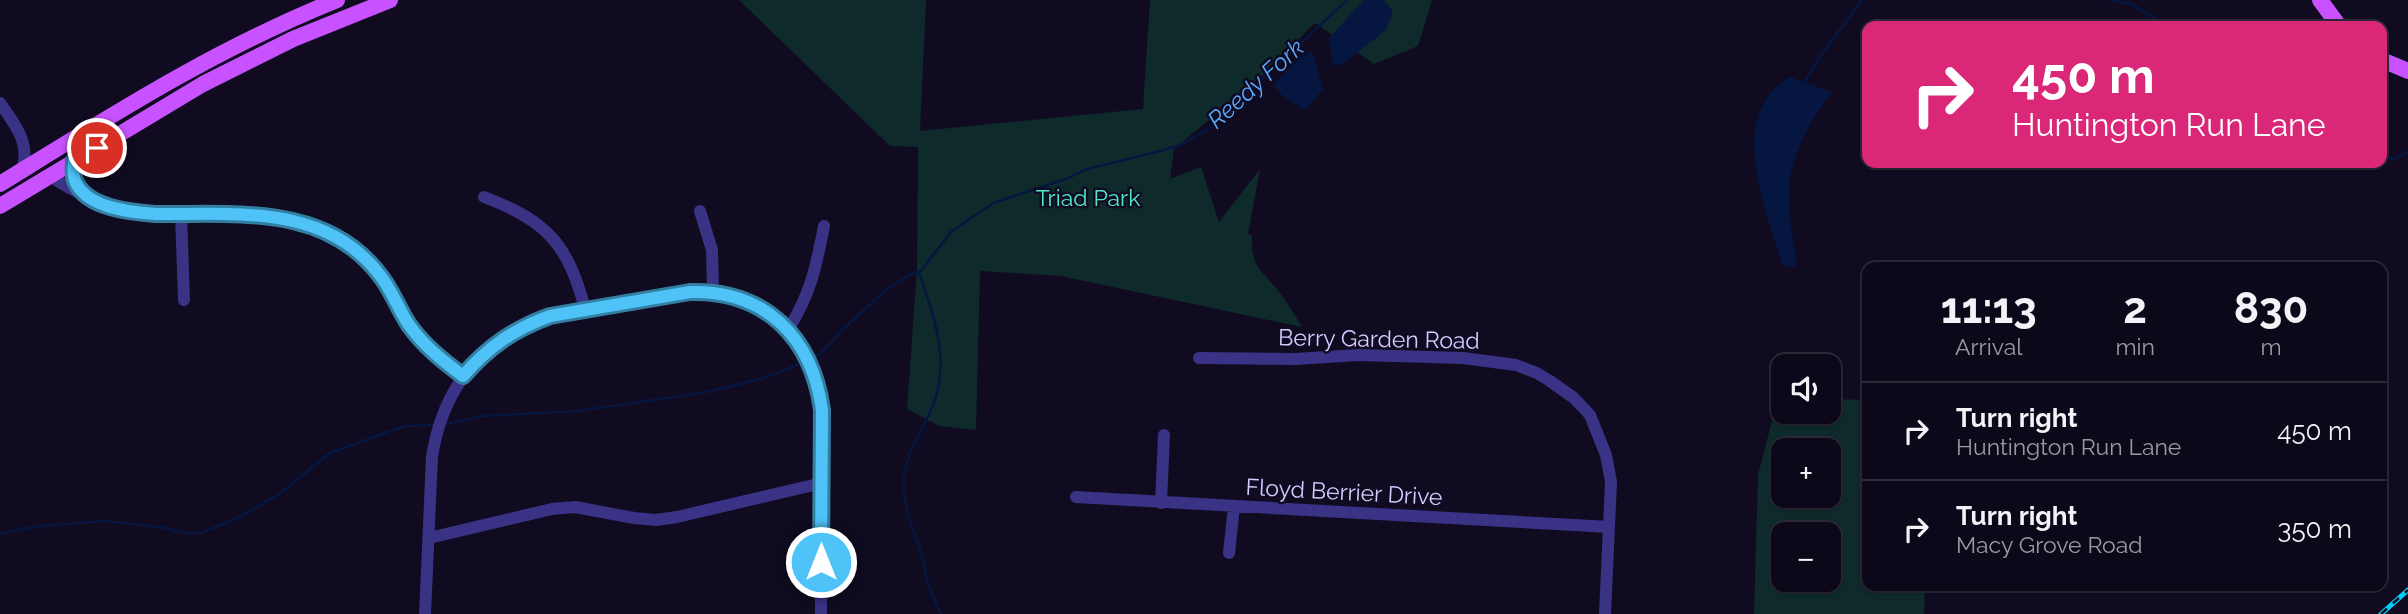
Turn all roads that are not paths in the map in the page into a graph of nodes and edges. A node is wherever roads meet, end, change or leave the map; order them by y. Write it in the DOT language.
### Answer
graph roads {
  1 [pos="338,0"];
  2 [pos="379,0"];
  3 [pos="390,0"];
  4 [pos="2320,0"];
  5 [pos="345,18"];
  6 [pos="2335,21"];
  7 [pos="2387,63"];
  8 [pos="2408,71"];
  9 [pos="163,84"];
  10 [pos="0,103"];
  11 [pos="20,132"];
  12 [pos="42,158"];
  13 [pos="74,161"];
  14 [pos="22,170"];
  15 [pos="50,176"];
  16 [pos="0,184"];
  17 [pos="0,196"];
  18 [pos="88,197"];
  19 [pos="484,197"];
  20 [pos="0,206"];
  21 [pos="700,211"];
  22 [pos="181,214"];
  23 [pos="824,226"];
  24 [pos="713,291"];
  25 [pos="184,300"];
  26 [pos="585,309"];
  27 [pos="788,330"];
  28 [pos="1199,358"];
  29 [pos="463,376"];
  30 [pos="1164,435"];
  31 [pos="821,483"];
  32 [pos="1076,497"];
  33 [pos="1161,503"];
  34 [pos="1234,507"];
  35 [pos="1609,527"];
  36 [pos="429,538"];
  37 [pos="1229,553"];
  38 [pos="425,614"];
  39 [pos="821,614"];
  40 [pos="1605,614"];
  1 -- 9 [label="main road"];
  2 -- 5 [label="main road"];
  3 -- 5 [label="main road"];
  4 -- 6 [label="main road"];
  5 -- 13 [label="main road"];
  7 -- 8 [label="main road"];
  9 -- 12 [label="main road"];
  9 -- 15 [label="main road"];
  10 -- 11 [label="street"];
  11 -- 12 [label="street"];
  11 -- 14 [label="street"];
  12 -- 14 [label="main road"];
  12 -- 17 [label="main road"];
  13 -- 15 [label="main road"];
  13 -- 18 [label="street"];
  14 -- 16 [label="main road"];
  15 -- 18 [label="street"];
  15 -- 20 [label="main road"];
  18 -- 22 [label="street"];
  19 -- 26 [label="street"];
  21 -- 24 [label="street"];
  22 -- 25 [label="street"];
  22 -- 29 [label="street"];
  23 -- 27 [label="street"];
  24 -- 26 [label="street"];
  24 -- 27 [label="street"];
  26 -- 29 [label="street"];
  27 -- 31 [label="street"];
  28 -- 35 [label="street, Berry Garden Road"];
  29 -- 36 [label="street"];
  30 -- 33 [label="street"];
  31 -- 36 [label="street"];
  31 -- 39 [label="street"];
  32 -- 33 [label="street, Floyd Berrier Drive"];
  33 -- 34 [label="street, Floyd Berrier Drive"];
  34 -- 35 [label="street, Floyd Berrier Drive"];
  34 -- 37 [label="street"];
  35 -- 40 [label="street, Berry Garden Road"];
  36 -- 38 [label="street"];
}
